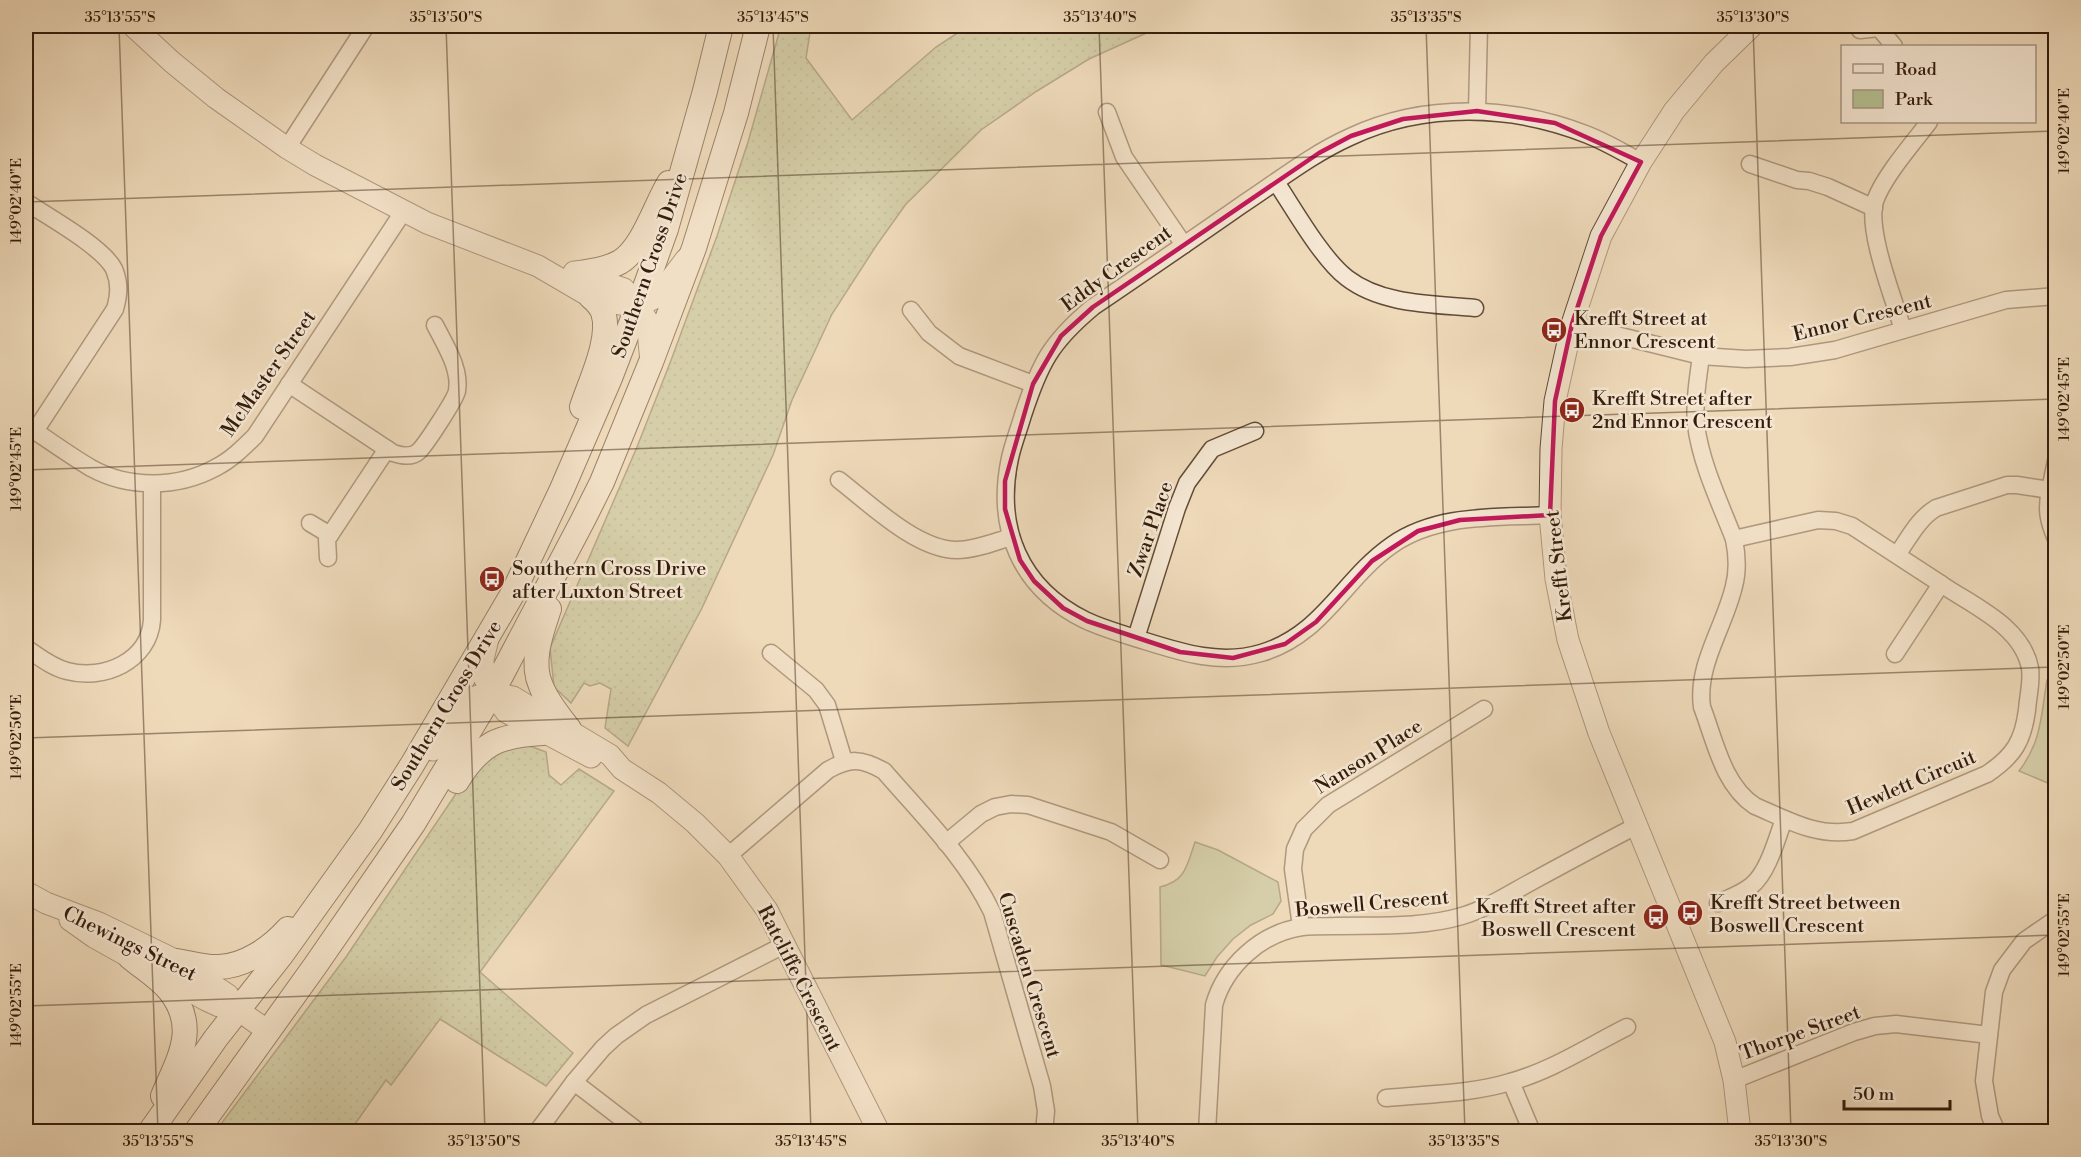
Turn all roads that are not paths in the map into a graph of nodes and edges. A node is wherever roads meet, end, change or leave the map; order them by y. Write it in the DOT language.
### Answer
graph roads {
  1 [pos="133,26"];
  2 [pos="366,26"];
  3 [pos="721,26"];
  4 [pos="758,26"];
  5 [pos="1479,26"];
  6 [pos="1752,26"];
  7 [pos="1880,27"];
  8 [pos="1860,30"];
  9 [pos="1893,45"];
  10 [pos="1477,111"];
  11 [pos="1107,112"];
  12 [pos="1928,123"];
  13 [pos="286,148"];
  14 [pos="687,152"];
  15 [pos="1641,162"];
  16 [pos="1750,164"];
  17 [pos="1276,182"];
  18 [pos="26,202"];
  19 [pos="1874,208"];
  20 [pos="403,212"];
  21 [pos="1184,245"];
  22 [pos="694,248"];
  23 [pos="538,266"];
  24 [pos="579,273"];
  25 [pos="2055,296"];
  26 [pos="591,297"];
  27 [pos="638,306"];
  28 [pos="1476,308"];
  29 [pos="911,310"];
  30 [pos="1572,324"];
  31 [pos="435,326"];
  32 [pos="1903,330"];
  33 [pos="1701,356"];
  34 [pos="651,362"];
  35 [pos="289,384"];
  36 [pos="1034,384"];
  37 [pos="30,428"];
  38 [pos="1255,431"];
  39 [pos="387,449"];
  40 [pos="2055,461"];
  41 [pos="572,465"];
  42 [pos="838,480"];
  43 [pos="153,484"];
  44 [pos="2050,490"];
  45 [pos="1550,515"];
  46 [pos="583,520"];
  47 [pos="310,523"];
  48 [pos="330,535"];
  49 [pos="1011,537"];
  50 [pos="1734,539"];
  51 [pos="2055,539"];
  52 [pos="1897,555"];
  53 [pos="328,558"];
  54 [pos="1941,584"];
  55 [pos="489,633"];
  56 [pos="1136,638"];
  57 [pos="26,648"];
  58 [pos="771,653"];
  59 [pos="1895,654"];
  60 [pos="492,693"];
  61 [pos="1484,710"];
  62 [pos="568,739"];
  63 [pos="844,761"];
  64 [pos="412,765"];
  65 [pos="1784,819"];
  66 [pos="413,824"];
  67 [pos="1636,826"];
  68 [pos="946,843"];
  69 [pos="728,856"];
  70 [pos="1160,860"];
  71 [pos="344,869"];
  72 [pos="26,892"];
  73 [pos="46,903"];
  74 [pos="1718,903"];
  75 [pos="2055,919"];
  76 [pos="1301,927"];
  77 [pos="786,944"];
  78 [pos="130,957"];
  79 [pos="177,961"];
  80 [pos="238,1010"];
  81 [pos="1627,1027"];
  82 [pos="268,1031"];
  83 [pos="1989,1035"];
  84 [pos="1734,1080"];
  85 [pos="574,1082"];
  86 [pos="1511,1082"];
  87 [pos="1386,1098"];
  88 [pos="149,1131"];
  89 [pos="196,1131"];
  90 [pos="537,1131"];
  91 [pos="639,1131"];
  92 [pos="879,1131"];
  93 [pos="1044,1131"];
  94 [pos="1207,1131"];
  95 [pos="1532,1131"];
  96 [pos="1740,1131"];
  97 [pos="1997,1131"];
  1 -- 13 [label="street"];
  2 -- 13 [label="street"];
  3 -- 14 [label="main road, Southern Cross Drive"];
  4 -- 22 [label="main road, Southern Cross Drive"];
  5 -- 10 [label="street"];
  6 -- 15 [label="street, Krefft Street"];
  7 -- 8 [label="street"];
  7 -- 9 [label="street"];
  10 -- 15 [label="street, Eddy Crescent"];
  10 -- 17 [label="street, Eddy Crescent"];
  11 -- 21 [label="street"];
  12 -- 19 [label="street"];
  13 -- 20 [label="street"];
  14 -- 24 [label="main road"];
  14 -- 27 [label="main road, Southern Cross Drive"];
  15 -- 30 [label="street, Krefft Street"];
  16 -- 19 [label="street"];
  17 -- 21 [label="street, Eddy Crescent"];
  17 -- 28 [label="street"];
  18 -- 37 [label="street"];
  19 -- 32 [label="street"];
  20 -- 23 [label="street"];
  20 -- 35 [label="street, McMaster Street"];
  21 -- 36 [label="street, Eddy Crescent"];
  22 -- 27 [label="street"];
  22 -- 34 [label="main road, Southern Cross Drive"];
  23 -- 24 [label="street"];
  23 -- 26 [label="street"];
  24 -- 27 [label="street"];
  25 -- 32 [label="street, Ennor Crescent"];
  26 -- 27 [label="street"];
  26 -- 41 [label="main road"];
  27 -- 34 [label="street"];
  27 -- 41 [label="main road, Southern Cross Drive"];
  29 -- 36 [label="street"];
  30 -- 33 [label="street, Ennor Crescent"];
  30 -- 45 [label="street, Krefft Street"];
  31 -- 39 [label="street"];
  32 -- 33 [label="street, Ennor Crescent"];
  33 -- 50 [label="street, Hewlett Circuit"];
  34 -- 46 [label="main road, Southern Cross Drive"];
  35 -- 39 [label="street"];
  35 -- 43 [label="street, McMaster Street"];
  36 -- 49 [label="street, Eddy Crescent"];
  37 -- 43 [label="street, McMaster Street"];
  38 -- 56 [label="street, Zwar Place"];
  39 -- 48 [label="street"];
  40 -- 44 [label="street"];
  41 -- 55 [label="main road, Southern Cross Drive"];
  42 -- 49 [label="street"];
  43 -- 57 [label="street"];
  44 -- 51 [label="street"];
  44 -- 52 [label="street"];
  45 -- 56 [label="street, Eddy Crescent"];
  45 -- 67 [label="street, Krefft Street"];
  46 -- 60 [label="main road, Southern Cross Drive"];
  46 -- 62 [label="main road"];
  47 -- 48 [label="street"];
  48 -- 53 [label="street"];
  49 -- 56 [label="street, Eddy Crescent"];
  50 -- 52 [label="street, Hewlett Circuit"];
  50 -- 65 [label="street, Hewlett Circuit"];
  52 -- 54 [label="street, Hewlett Circuit"];
  54 -- 59 [label="street"];
  54 -- 65 [label="street, Hewlett Circuit"];
  55 -- 60 [label="street, Ratcliffe Crescent"];
  55 -- 64 [label="main road, Southern Cross Drive"];
  58 -- 63 [label="street"];
  60 -- 62 [label="street, Ratcliffe Crescent"];
  60 -- 64 [label="street"];
  60 -- 66 [label="main road, Southern Cross Drive"];
  61 -- 76 [label="street, Nanson Place"];
  62 -- 66 [label="main road"];
  62 -- 69 [label="street, Ratcliffe Crescent"];
  63 -- 68 [label="street, Cuscaden Crescent"];
  63 -- 69 [label="street"];
  64 -- 71 [label="main road, Southern Cross Drive"];
  65 -- 74 [label="street"];
  66 -- 82 [label="main road, Southern Cross Drive"];
  67 -- 76 [label="street, Boswell Crescent"];
  67 -- 84 [label="street, Krefft Street"];
  68 -- 70 [label="street"];
  68 -- 93 [label="street, Cuscaden Crescent"];
  69 -- 77 [label="street, Ratcliffe Crescent"];
  71 -- 79 [label="main road"];
  71 -- 80 [label="main road, Southern Cross Drive"];
  72 -- 73 [label="street, Chewings Street"];
  73 -- 78 [label="street, Chewings Street"];
  73 -- 79 [label="street, Chewings Street"];
  75 -- 83 [label="street"];
  76 -- 94 [label="street, Boswell Crescent"];
  77 -- 85 [label="street"];
  77 -- 92 [label="street, Ratcliffe Crescent"];
  78 -- 80 [label="street, Chewings Street"];
  78 -- 88 [label="main road"];
  79 -- 80 [label="street, Chewings Street"];
  80 -- 82 [label="street, Chewings Street"];
  80 -- 88 [label="main road, Southern Cross Drive"];
  81 -- 86 [label="street"];
  82 -- 89 [label="main road, Southern Cross Drive"];
  83 -- 84 [label="street, Thorpe Street"];
  83 -- 97 [label="street"];
  84 -- 96 [label="street, Krefft Street"];
  85 -- 90 [label="street"];
  85 -- 91 [label="street"];
  86 -- 87 [label="street"];
  86 -- 95 [label="street"];
}
